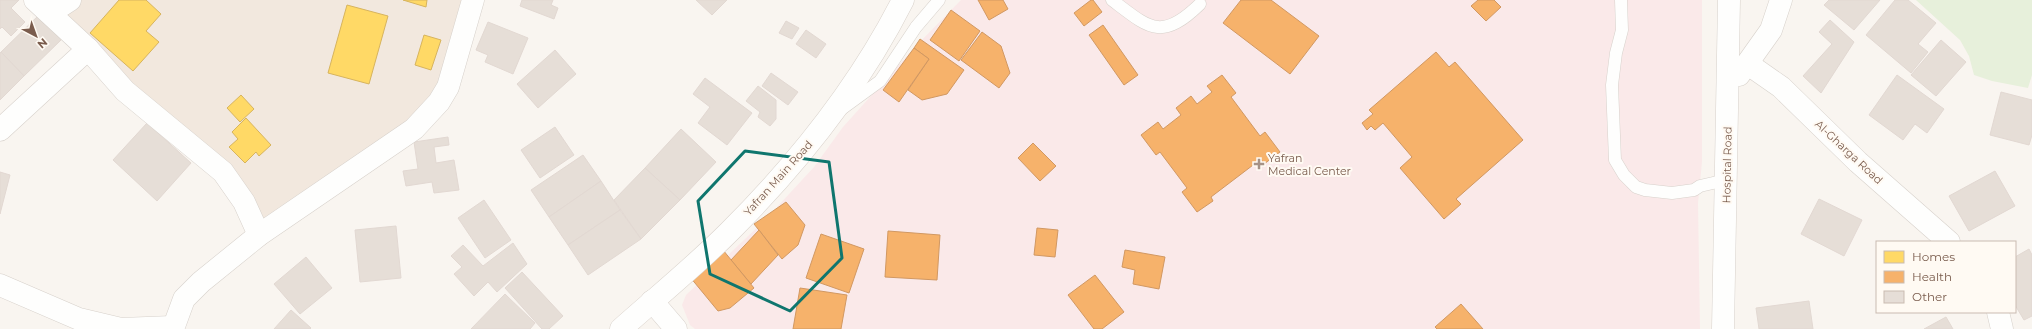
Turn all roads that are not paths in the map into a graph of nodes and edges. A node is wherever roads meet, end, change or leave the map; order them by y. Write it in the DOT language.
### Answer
graph roads {
  1 [pos="70,0"];
  2 [pos="473,0"];
  3 [pos="903,0"];
  4 [pos="939,0"];
  5 [pos="1112,0"];
  6 [pos="1621,0"];
  7 [pos="1729,0"];
  8 [pos="1781,0"];
  9 [pos="1200,4"];
  10 [pos="42,7"];
  11 [pos="88,48"];
  12 [pos="1748,64"];
  13 [pos="1728,90"];
  14 [pos="832,116"];
  15 [pos="0,130"];
  16 [pos="1726,180"];
  17 [pos="259,235"];
  18 [pos="1948,241"];
  19 [pos="0,285"];
  20 [pos="652,301"];
  21 [pos="1998,313"];
  22 [pos="172,328"];
  23 [pos="621,329"];
  24 [pos="676,329"];
  25 [pos="1723,329"];
  26 [pos="2002,329"];
  1 -- 10 [label="street"];
  2 -- 17 [label="street"];
  3 -- 14 [label="street, Yafran Main Road"];
  4 -- 14 [label="lane"];
  5 -- 9 [label="lane"];
  6 -- 16 [label="lane"];
  7 -- 13 [label="street, Hospital Road"];
  8 -- 12 [label="street"];
  10 -- 11 [label="street"];
  11 -- 15 [label="street"];
  11 -- 17 [label="street"];
  12 -- 13 [label="street"];
  12 -- 18 [label="street, Al-Gharga Road"];
  13 -- 16 [label="street, Hospital Road"];
  14 -- 20 [label="street, Yafran Main Road"];
  16 -- 25 [label="street, Hospital Road"];
  17 -- 22 [label="street"];
  19 -- 22 [label="street"];
  20 -- 23 [label="street, Yafran Main Road"];
  20 -- 24 [label="street"];
  21 -- 26 [label="street"];
}
